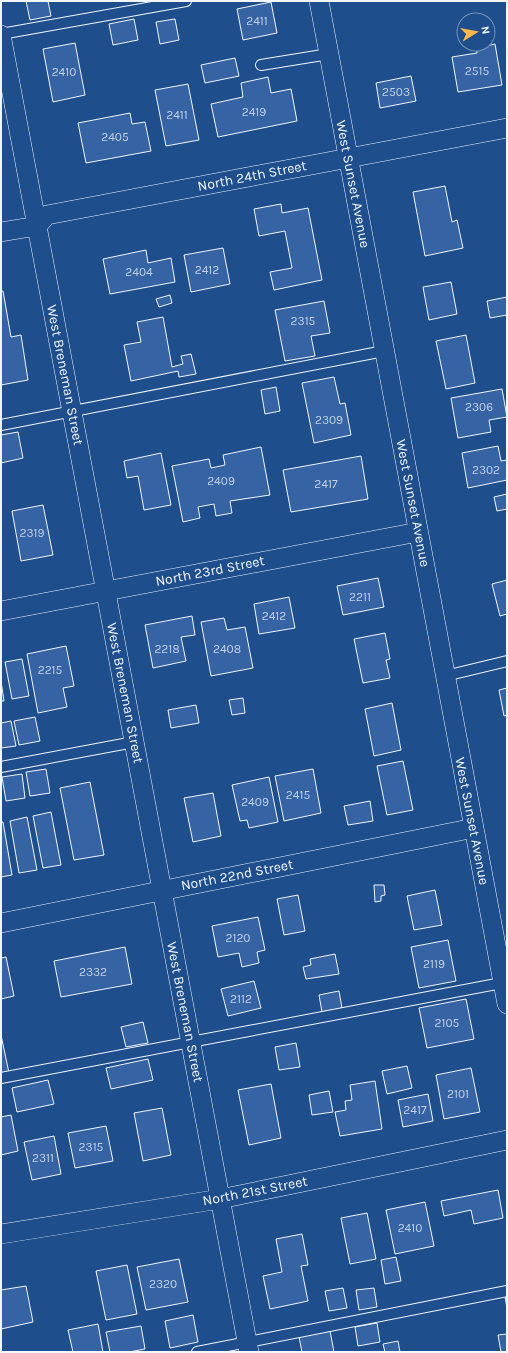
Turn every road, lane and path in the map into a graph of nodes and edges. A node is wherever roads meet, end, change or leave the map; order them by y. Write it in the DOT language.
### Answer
graph roads {
  1 [pos="186,1"];
  2 [pos="319,1"];
  3 [pos="1,34"];
  4 [pos="329,54"];
  5 [pos="261,66"];
  6 [pos="507,128"];
  7 [pos="348,158"];
  8 [pos="37,226"];
  9 [pos="1,232"];
  10 [pos="384,351"];
  11 [pos="72,412"];
  12 [pos="1,425"];
  13 [pos="418,532"];
  14 [pos="106,591"];
  15 [pos="1,611"];
  16 [pos="507,661"];
  17 [pos="445,676"];
  18 [pos="134,742"];
  19 [pos="1,767"];
  20 [pos="474,828"];
  21 [pos="162,891"];
  22 [pos="1,923"];
  23 [pos="505,983"];
  24 [pos="507,1004"];
  25 [pos="190,1042"];
  26 [pos="1,1078"];
  27 [pos="507,1140"];
  28 [pos="220,1199"];
  29 [pos="1,1234"];
  30 [pos="507,1291"];
  31 [pos="248,1347"];
  32 [pos="197,1352"];
  1 -- 3 [label="lane"];
  2 -- 4 [label="street, West Sunset Avenue"];
  3 -- 8 [label="street, West Breneman Street"];
  4 -- 5 [label="lane"];
  4 -- 7 [label="street, West Sunset Avenue"];
  6 -- 7 [label="street, North 24th Street"];
  7 -- 8 [label="street, North 24th Street"];
  7 -- 10 [label="street, West Sunset Avenue"];
  8 -- 9 [label="street, North 24th Street"];
  8 -- 11 [label="street, West Breneman Street"];
  10 -- 11 [label="lane"];
  10 -- 13 [label="street, West Sunset Avenue"];
  11 -- 12 [label="lane"];
  11 -- 14 [label="street, West Breneman Street"];
  13 -- 14 [label="street, North 23rd Street"];
  13 -- 17 [label="street, West Sunset Avenue"];
  14 -- 15 [label="street, North 23rd Street"];
  14 -- 18 [label="street, West Breneman Street"];
  16 -- 17 [label="lane"];
  17 -- 20 [label="street, West Sunset Avenue"];
  18 -- 19 [label="lane"];
  18 -- 21 [label="street, West Breneman Street"];
  20 -- 21 [label="street, North 22nd Street"];
  20 -- 23 [label="street, West Sunset Avenue"];
  21 -- 22 [label="street, North 22nd Street"];
  21 -- 25 [label="street, West Breneman Street"];
  23 -- 24 [label="street, West Sunset Avenue"];
  23 -- 25 [label="lane"];
  25 -- 26 [label="lane"];
  25 -- 28 [label="street, West Breneman Street"];
  27 -- 28 [label="street, North 21st Street"];
  28 -- 29 [label="street, North 21st Street"];
  28 -- 31 [label="street, West Breneman Street"];
  30 -- 31 [label="lane"];
  31 -- 32 [label="lane"];
}
